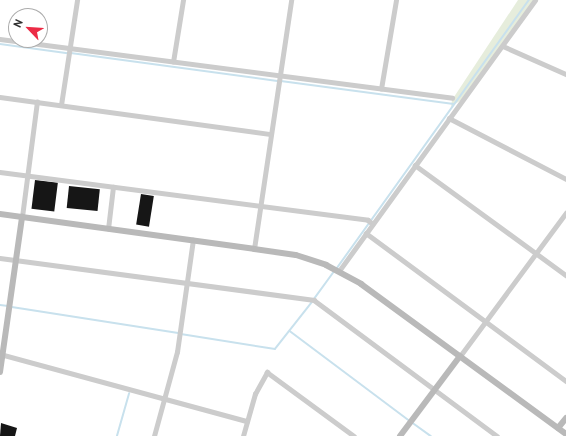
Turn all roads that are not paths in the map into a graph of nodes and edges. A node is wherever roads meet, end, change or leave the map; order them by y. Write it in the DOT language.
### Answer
graph roads {
  1 [pos="77,0"];
  2 [pos="183,0"];
  3 [pos="291,0"];
  4 [pos="396,0"];
  5 [pos="535,0"];
  6 [pos="0,39"];
  7 [pos="503,46"];
  8 [pos="69,48"];
  9 [pos="173,62"];
  10 [pos="566,74"];
  11 [pos="278,76"];
  12 [pos="381,89"];
  13 [pos="0,97"];
  14 [pos="452,98"];
  15 [pos="36,102"];
  16 [pos="61,105"];
  17 [pos="449,118"];
  18 [pos="270,134"];
  19 [pos="415,165"];
  20 [pos="0,172"];
  21 [pos="27,175"];
  22 [pos="566,179"];
  23 [pos="113,187"];
  24 [pos="260,206"];
  25 [pos="566,213"];
  26 [pos="0,214"];
  27 [pos="22,217"];
  28 [pos="373,224"];
  29 [pos="108,229"];
  30 [pos="366,233"];
  31 [pos="193,240"];
  32 [pos="254,249"];
  33 [pos="536,253"];
  34 [pos="0,258"];
  35 [pos="16,260"];
  36 [pos="339,271"];
  37 [pos="566,275"];
  38 [pos="187,283"];
  39 [pos="486,322"];
  40 [pos="2,354"];
  41 [pos="460,356"];
  42 [pos="0,372"];
  43 [pos="566,381"];
  44 [pos="435,390"];
  45 [pos="164,400"];
  46 [pos="566,418"];
  47 [pos="247,421"];
  48 [pos="558,428"];
  49 [pos="566,434"];
  50 [pos="154,436"];
  51 [pos="243,436"];
  52 [pos="354,436"];
  53 [pos="400,436"];
  54 [pos="497,436"];
  1 -- 8 [label="street"];
  2 -- 9 [label="street"];
  3 -- 11 [label="street"];
  4 -- 12 [label="street"];
  5 -- 7 [label="street"];
  6 -- 8 [label="street"];
  7 -- 10 [label="street"];
  7 -- 17 [label="street"];
  8 -- 9 [label="street"];
  8 -- 16 [label="street"];
  9 -- 11 [label="street"];
  11 -- 12 [label="street"];
  11 -- 18 [label="street"];
  12 -- 14 [label="street"];
  13 -- 15 [label="street"];
  15 -- 16 [label="street"];
  15 -- 21 [label="street"];
  16 -- 18 [label="street"];
  17 -- 19 [label="street"];
  17 -- 22 [label="street"];
  18 -- 24 [label="street"];
  19 -- 28 [label="street"];
  19 -- 33 [label="street"];
  20 -- 21 [label="street"];
  21 -- 23 [label="street"];
  21 -- 27 [label="street"];
  23 -- 24 [label="street"];
  23 -- 29 [label="street"];
  24 -- 28 [label="street"];
  24 -- 32 [label="street"];
  25 -- 33 [label="street"];
  26 -- 27 [label="street"];
  27 -- 29 [label="street"];
  27 -- 35 [label="street"];
  28 -- 30 [label="street"];
  29 -- 31 [label="street"];
  30 -- 36 [label="street"];
  30 -- 39 [label="street"];
  31 -- 32 [label="street"];
  31 -- 38 [label="street"];
  32 -- 36 [label="street"];
  33 -- 37 [label="street"];
  33 -- 39 [label="street"];
  34 -- 35 [label="street"];
  35 -- 38 [label="street"];
  35 -- 40 [label="street"];
  36 -- 41 [label="street"];
  38 -- 44 [label="street"];
  38 -- 45 [label="street"];
  39 -- 41 [label="street"];
  39 -- 43 [label="street"];
  40 -- 42 [label="street"];
  40 -- 45 [label="street"];
  41 -- 44 [label="street"];
  41 -- 48 [label="street"];
  44 -- 53 [label="street"];
  44 -- 54 [label="street"];
  45 -- 47 [label="street"];
  45 -- 50 [label="street"];
  46 -- 48 [label="street"];
  47 -- 51 [label="street"];
  47 -- 52 [label="street"];
  48 -- 49 [label="street"];
}
